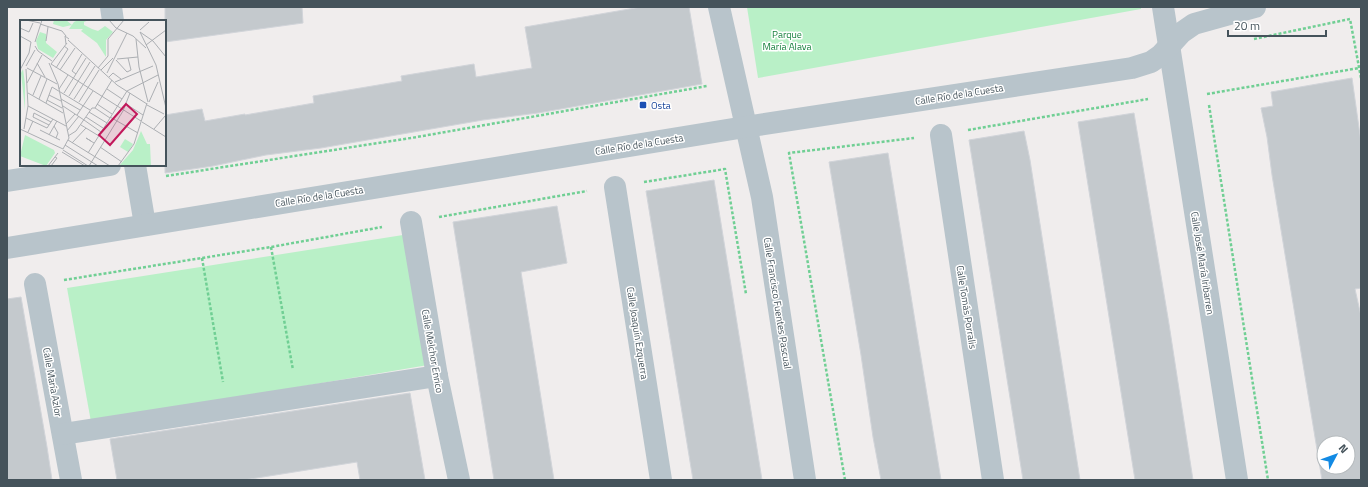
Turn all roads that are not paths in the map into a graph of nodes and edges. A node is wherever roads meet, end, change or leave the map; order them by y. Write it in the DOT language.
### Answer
graph roads {
  1 [pos="111,7"];
  2 [pos="719,7"];
  3 [pos="1163,7"];
  4 [pos="1255,7"];
  5 [pos="113,20"];
  6 [pos="1169,45"];
  7 [pos="745,127"];
  8 [pos="941,135"];
  9 [pos="104,166"];
  10 [pos="135,166"];
  11 [pos="7,181"];
  12 [pos="615,187"];
  13 [pos="411,222"];
  14 [pos="145,225"];
  15 [pos="7,248"];
  16 [pos="35,284"];
  17 [pos="437,376"];
  18 [pos="63,434"];
  19 [pos="71,480"];
  20 [pos="459,480"];
  21 [pos="661,480"];
  22 [pos="805,480"];
  23 [pos="993,480"];
  24 [pos="1237,480"];
  1 -- 5 [label="street"];
  2 -- 7 [label="street, Calle Francisco Fuentes Pascual"];
  3 -- 6 [label="street, Calle José María Iribarren"];
  4 -- 6 [label="street, Calle Río de la Cuesta"];
  6 -- 7 [label="street, Calle Río de la Cuesta"];
  6 -- 24 [label="street, Calle José María Iribarren"];
  7 -- 14 [label="street, Calle Río de la Cuesta"];
  7 -- 22 [label="street, Calle Francisco Fuentes Pascual"];
  8 -- 23 [label="street, Calle Tomás Porralis"];
  9 -- 11 [label="street"];
  10 -- 14 [label="street"];
  12 -- 21 [label="street, Calle Joaquín Ezquerra"];
  13 -- 17 [label="street, Calle Melchor Enrico"];
  14 -- 15 [label="street, Calle Río de la Cuesta"];
  16 -- 18 [label="street, Calle María Azlor"];
  17 -- 18 [label="street"];
  17 -- 20 [label="street, Calle Melchor Enrico"];
  18 -- 19 [label="street, Calle María Azlor"];
}
